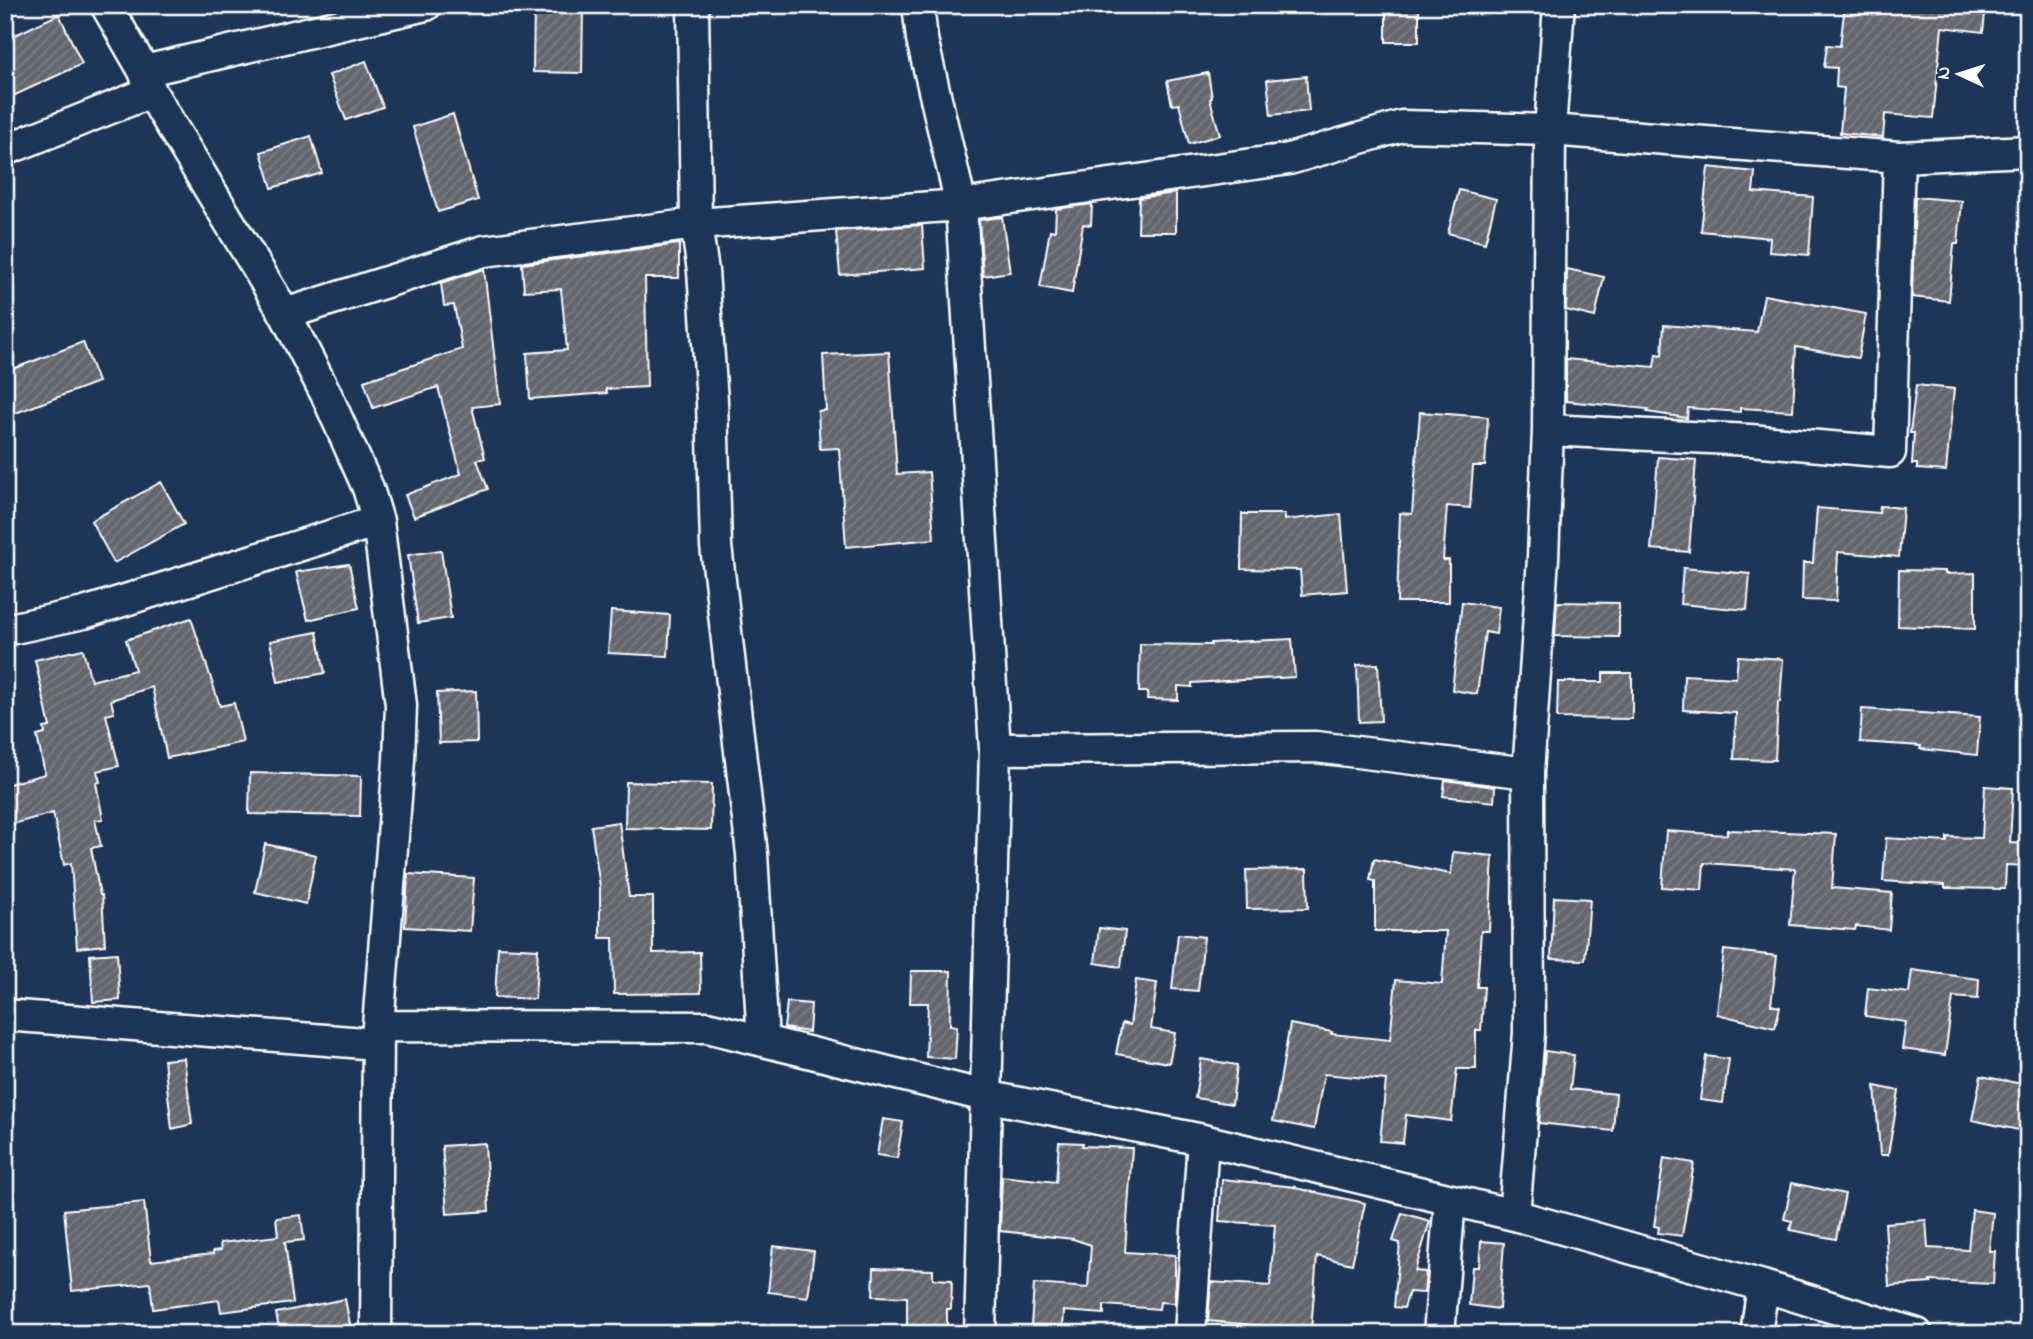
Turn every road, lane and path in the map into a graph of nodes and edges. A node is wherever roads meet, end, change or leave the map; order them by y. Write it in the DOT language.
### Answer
graph roads {
  1 [pos="106,5"];
  2 [pos="426,5"];
  3 [pos="693,5"];
  4 [pos="918,5"];
  5 [pos="1559,5"];
  6 [pos="148,82"];
  7 [pos="1550,130"];
  8 [pos="5,150"];
  9 [pos="2028,151"];
  10 [pos="1899,157"];
  11 [pos="961,205"];
  12 [pos="696,225"];
  13 [pos="285,314"];
  14 [pos="1548,430"];
  15 [pos="378,521"];
  16 [pos="5,631"];
  17 [pos="995,749"];
  18 [pos="1528,773"];
  19 [pos="5,1015"];
  20 [pos="378,1035"];
  21 [pos="763,1041"];
  22 [pos="985,1096"];
  23 [pos="1203,1140"];
  24 [pos="1450,1200"];
  25 [pos="1514,1215"];
  26 [pos="1763,1286"];
  27 [pos="376,1334"];
  28 [pos="980,1334"];
  29 [pos="1190,1334"];
  30 [pos="1439,1334"];
  31 [pos="1756,1334"];
  32 [pos="1917,1334"];
  1 -- 6 [label="street"];
  2 -- 6 [label="street"];
  3 -- 12 [label="street"];
  4 -- 11 [label="street"];
  5 -- 7 [label="street"];
  6 -- 8 [label="street"];
  6 -- 13 [label="street"];
  7 -- 10 [label="street"];
  7 -- 11 [label="street"];
  7 -- 14 [label="street"];
  9 -- 10 [label="street"];
  10 -- 14 [label="street"];
  11 -- 12 [label="street"];
  11 -- 17 [label="street"];
  12 -- 13 [label="street"];
  12 -- 21 [label="street"];
  13 -- 15 [label="street"];
  14 -- 18 [label="street"];
  15 -- 16 [label="street"];
  15 -- 20 [label="street"];
  17 -- 18 [label="street"];
  17 -- 22 [label="street"];
  18 -- 25 [label="street"];
  19 -- 20 [label="street"];
  20 -- 21 [label="street"];
  20 -- 27 [label="street"];
  21 -- 22 [label="street"];
  22 -- 23 [label="street"];
  22 -- 28 [label="street"];
  23 -- 24 [label="street"];
  23 -- 29 [label="street"];
  24 -- 25 [label="street"];
  24 -- 30 [label="street"];
  25 -- 26 [label="street"];
  26 -- 31 [label="street"];
  26 -- 32 [label="street"];
}
